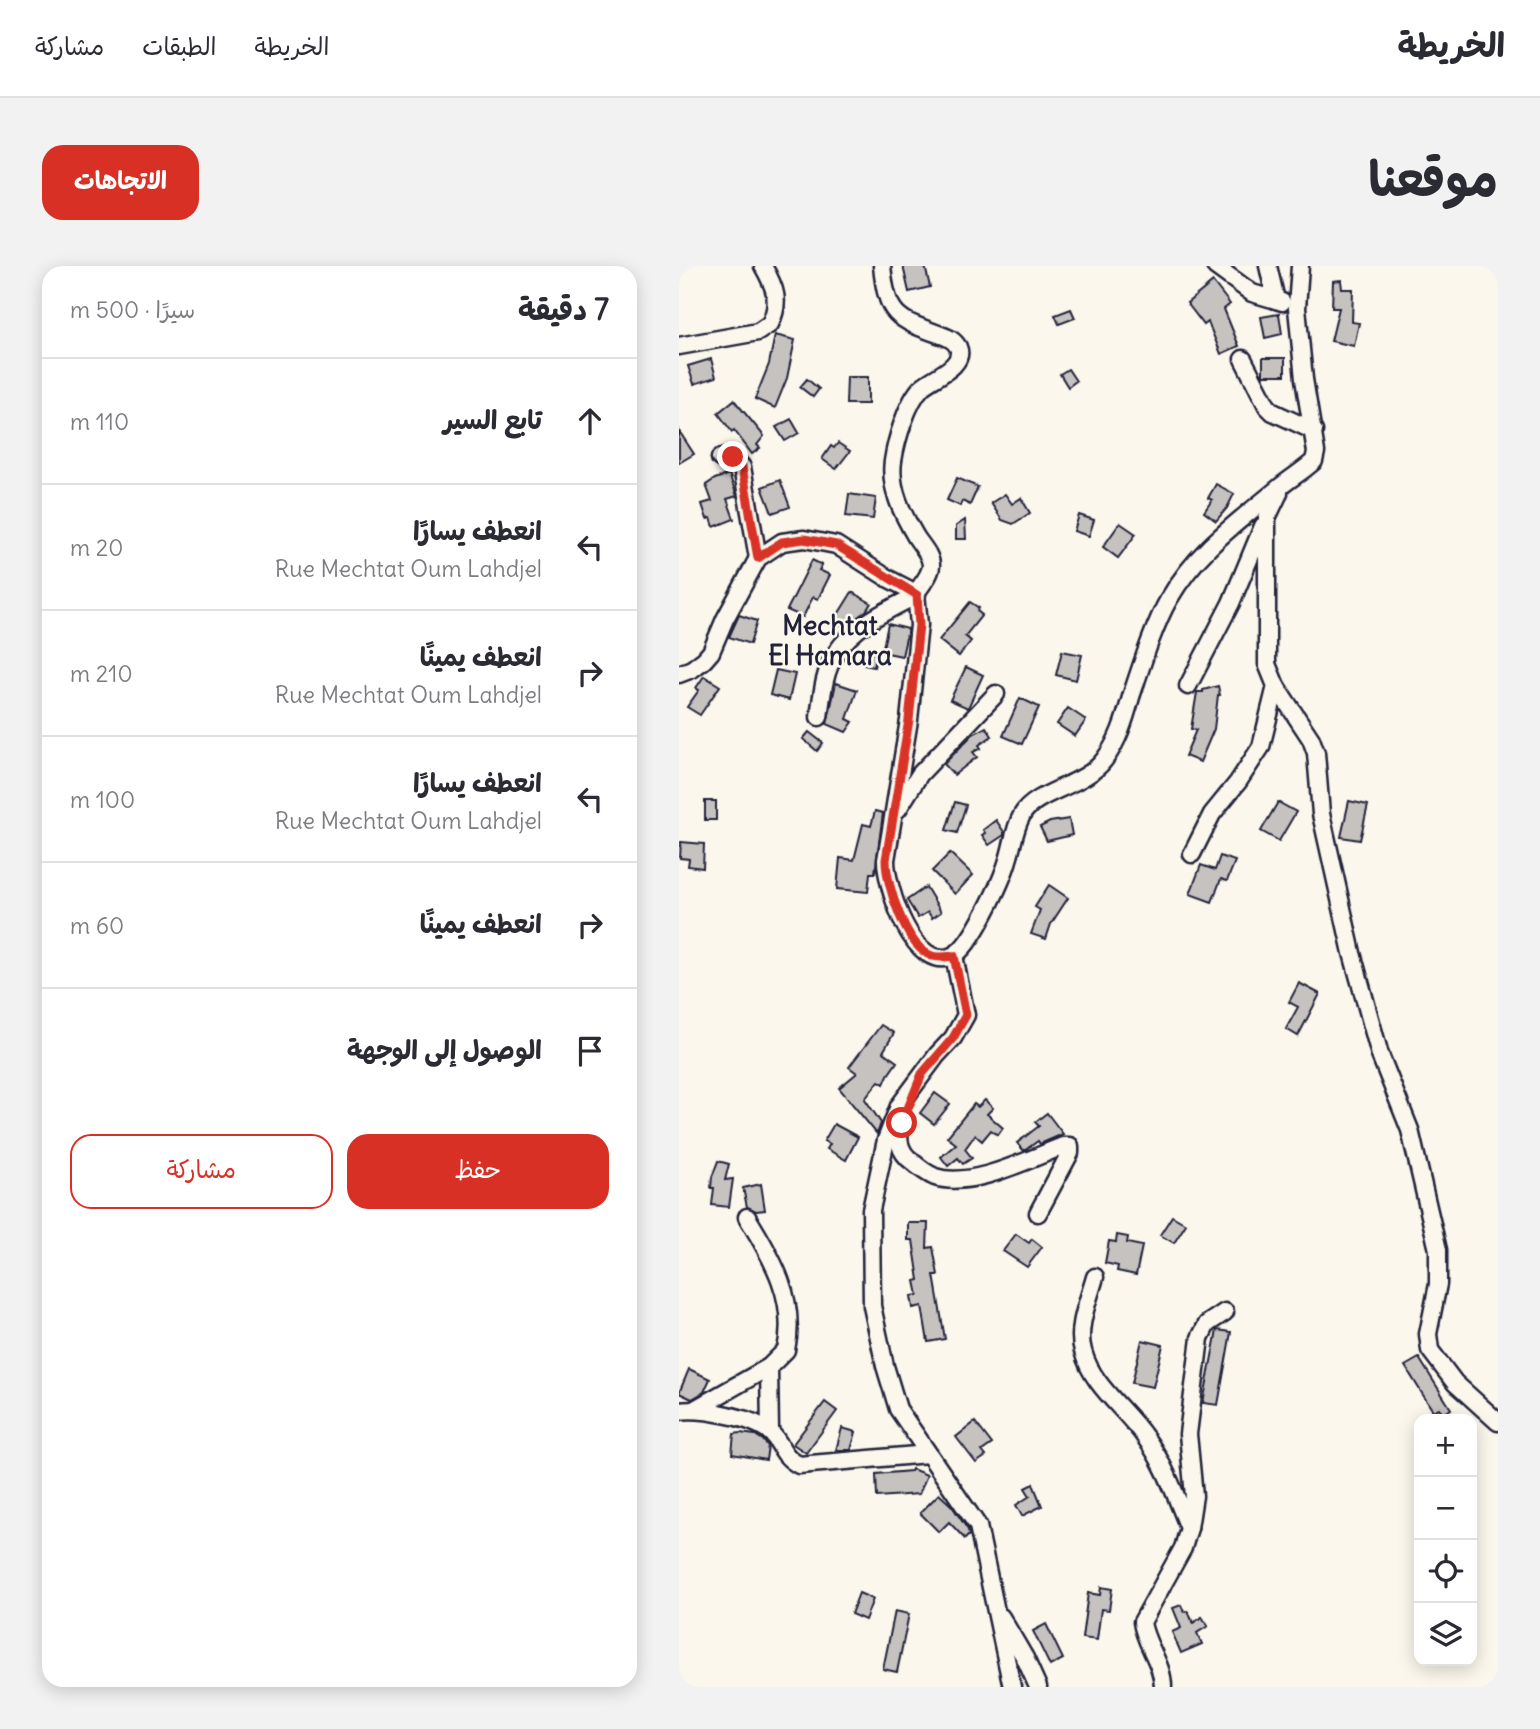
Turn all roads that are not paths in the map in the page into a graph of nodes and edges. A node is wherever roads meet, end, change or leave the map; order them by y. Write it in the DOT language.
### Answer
graph roads {
  1 [pos="763,266"];
  2 [pos="882,266"];
  3 [pos="1215,266"];
  4 [pos="1268,266"];
  5 [pos="1300,266"];
  6 [pos="1276,300"];
  7 [pos="1297,308"];
  8 [pos="679,346"];
  9 [pos="1243,359"];
  10 [pos="1314,431"];
  11 [pos="720,458"];
  12 [pos="1283,485"];
  13 [pos="1266,518"];
  14 [pos="758,558"];
  15 [pos="916,594"];
  16 [pos="679,674"];
  17 [pos="1188,686"];
  18 [pos="1276,687"];
  19 [pos="996,694"];
  20 [pos="819,717"];
  21 [pos="895,814"];
  22 [pos="1192,854"];
  23 [pos="954,956"];
  24 [pos="922,1074"];
  25 [pos="1038,1213"];
  26 [pos="747,1217"];
  27 [pos="1095,1277"];
  28 [pos="1225,1312"];
  29 [pos="769,1367"];
  30 [pos="687,1410"];
  31 [pos="1498,1422"];
  32 [pos="770,1432"];
  33 [pos="928,1454"];
  34 [pos="1189,1528"];
  35 [pos="996,1609"];
  36 [pos="1011,1687"];
  37 [pos="1038,1687"];
  38 [pos="1163,1687"];
  1 -- 8 [label="street"];
  2 -- 15 [label="street"];
  3 -- 6 [label="street"];
  4 -- 6 [label="street"];
  5 -- 7 [label="street"];
  6 -- 7 [label="street"];
  7 -- 10 [label="street"];
  9 -- 10 [label="street"];
  10 -- 12 [label="street"];
  11 -- 14 [label="street"];
  12 -- 13 [label="street"];
  12 -- 23 [label="street"];
  13 -- 17 [label="street"];
  13 -- 18 [label="street"];
  14 -- 15 [label="street"];
  14 -- 16 [label="street"];
  15 -- 20 [label="street"];
  15 -- 21 [label="street"];
  18 -- 22 [label="street"];
  18 -- 31 [label="street"];
  19 -- 21 [label="street"];
  21 -- 23 [label="street"];
  23 -- 24 [label="street"];
  24 -- 25 [label="street"];
  24 -- 33 [label="street"];
  26 -- 29 [label="street"];
  27 -- 34 [label="street"];
  28 -- 34 [label="street"];
  29 -- 30 [label="street"];
  29 -- 32 [label="street"];
  30 -- 32 [label="street"];
  32 -- 33 [label="street"];
  33 -- 35 [label="street"];
  34 -- 38 [label="street"];
  35 -- 36 [label="street"];
  35 -- 37 [label="street"];
}
